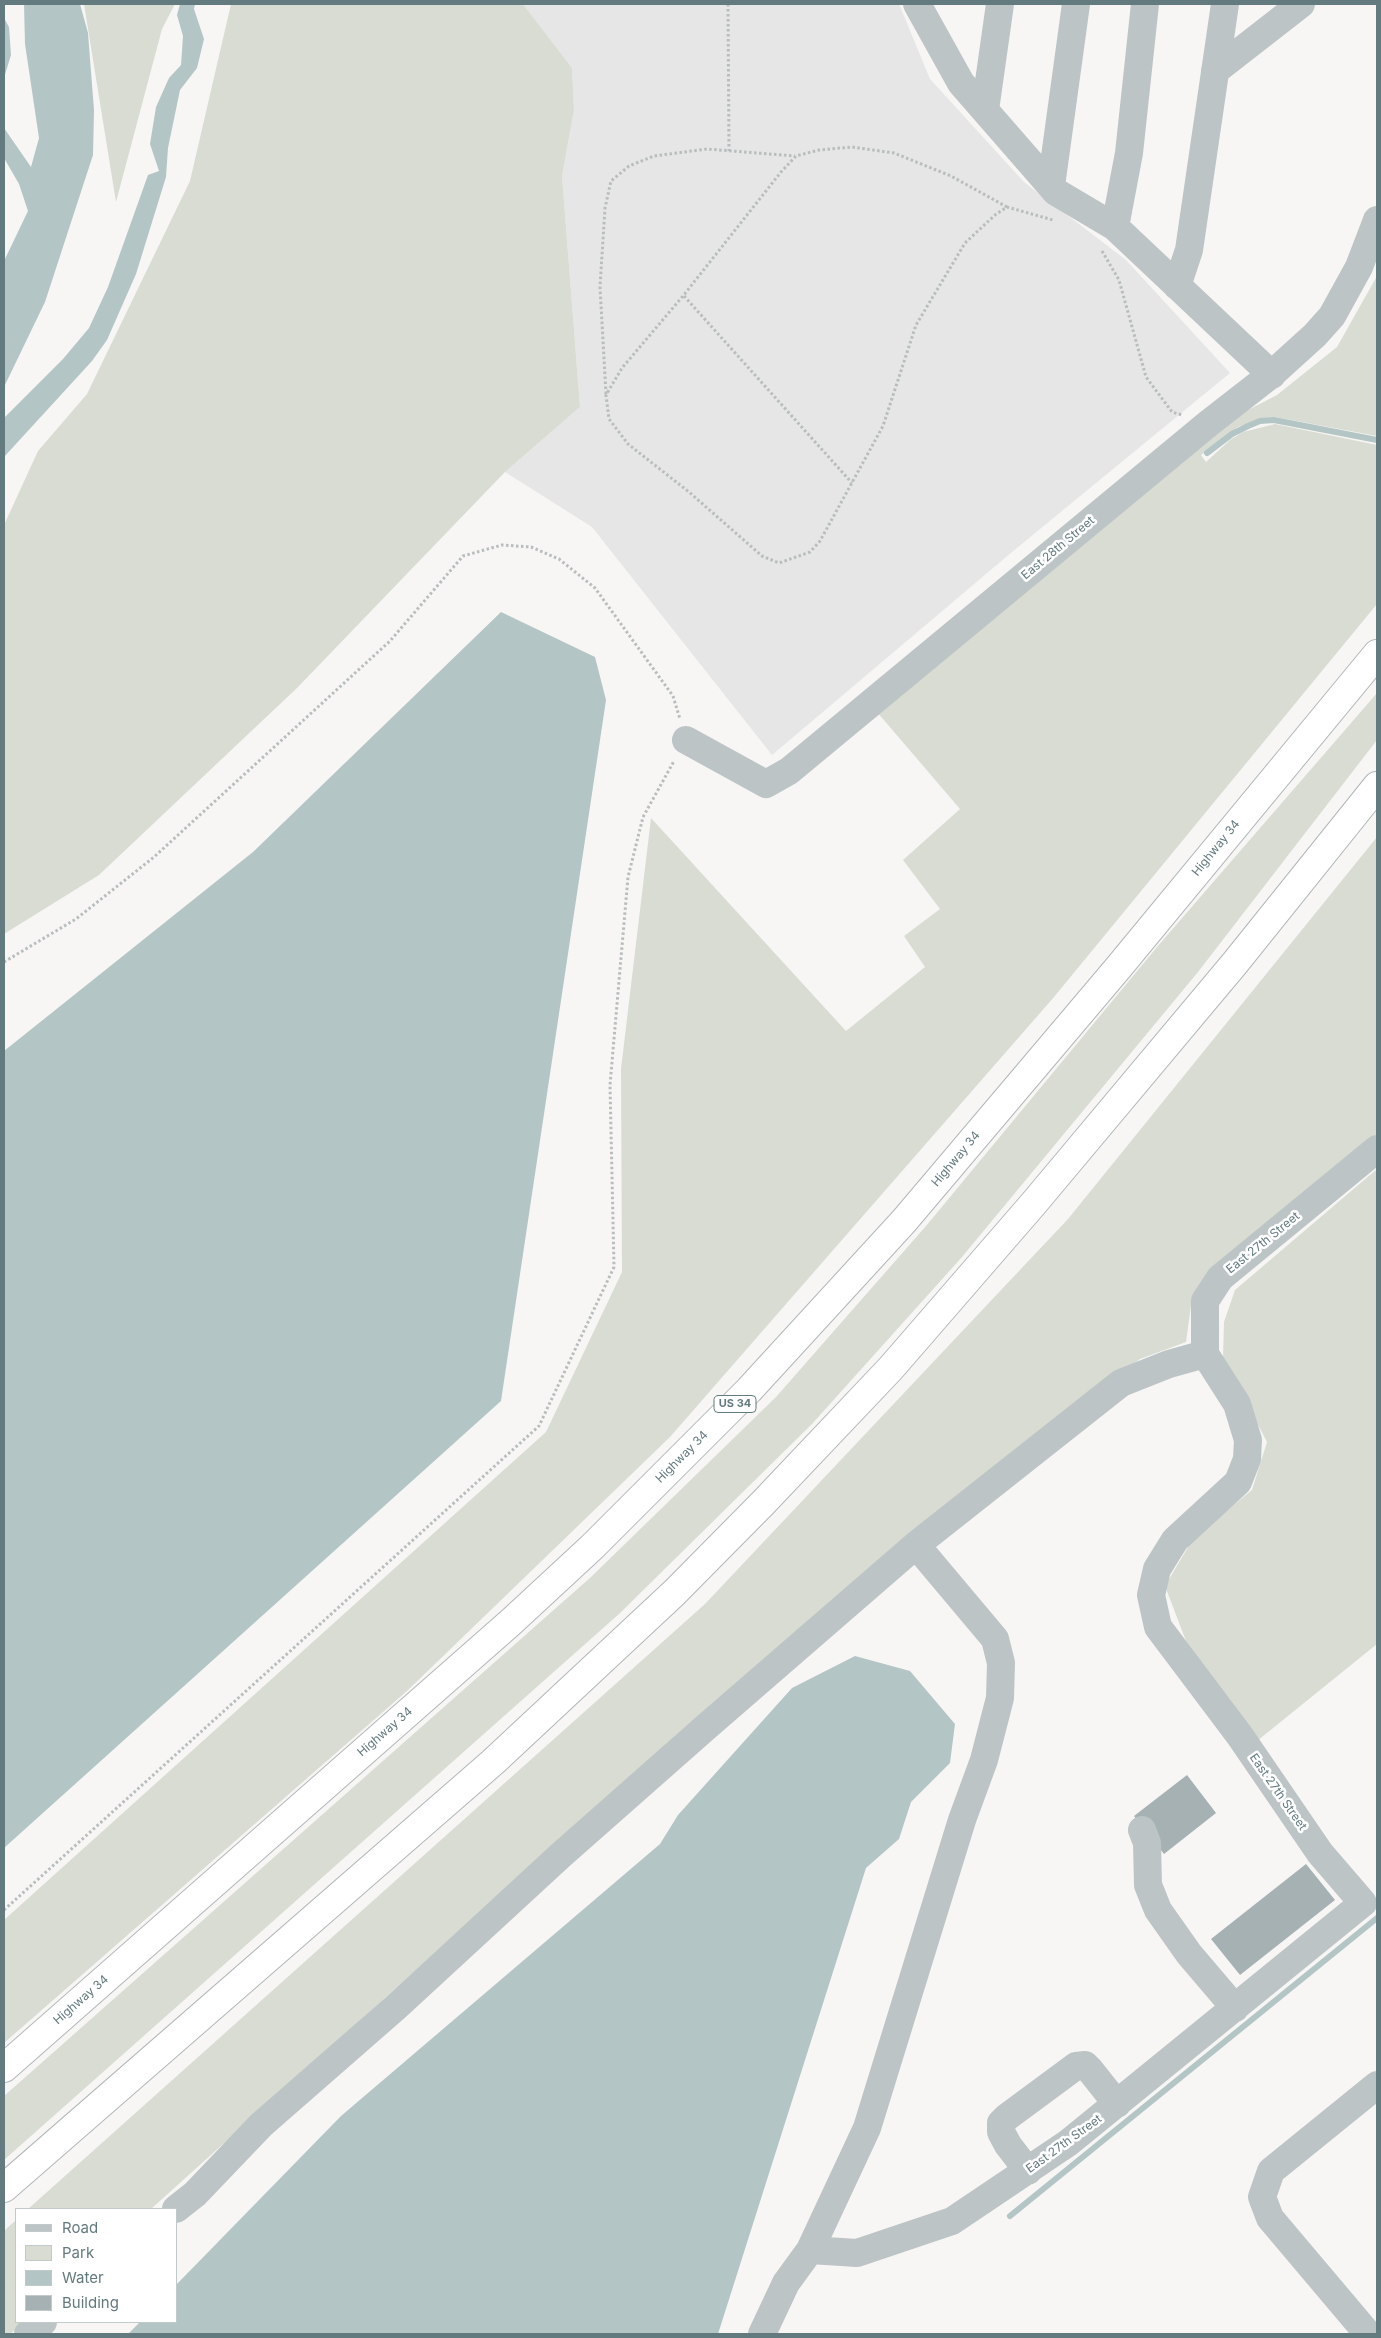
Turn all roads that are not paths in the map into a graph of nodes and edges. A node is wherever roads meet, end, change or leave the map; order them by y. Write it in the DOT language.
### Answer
graph roads {
  1 [pos="1000,4"];
  2 [pos="1076,4"];
  3 [pos="1144,4"];
  4 [pos="1225,4"];
  5 [pos="1301,4"];
  6 [pos="922,8"];
  7 [pos="1215,71"];
  8 [pos="985,110"];
  9 [pos="1051,186"];
  10 [pos="1377,220"];
  11 [pos="1107,236"];
  12 [pos="1177,286"];
  13 [pos="1272,374"];
  14 [pos="1377,654"];
  15 [pos="686,740"];
  16 [pos="1377,786"];
  17 [pos="1377,1149"];
  18 [pos="1205,1354"];
  19 [pos="916,1545"];
  20 [pos="1142,1830"];
  21 [pos="1370,1898"];
  22 [pos="1235,2008"];
  23 [pos="4,2068"];
  24 [pos="1377,2085"];
  25 [pos="1117,2104"];
  26 [pos="1028,2170"];
  27 [pos="4,2188"];
  28 [pos="177,2208"];
  29 [pos="810,2250"];
  30 [pos="42,2323"];
  31 [pos="28,2334"];
  32 [pos="762,2334"];
  33 [pos="1368,2334"];
  1 -- 8 [label="street"];
  2 -- 9 [label="street"];
  3 -- 11 [label="street"];
  4 -- 7 [label="street"];
  5 -- 7 [label="street"];
  6 -- 8 [label="street"];
  7 -- 12 [label="street"];
  8 -- 9 [label="street"];
  9 -- 11 [label="street"];
  10 -- 13 [label="street, East 28th Street"];
  11 -- 12 [label="street"];
  12 -- 13 [label="street"];
  13 -- 15 [label="street, East 28th Street"];
  14 -- 23 [label="highway, Highway 34 / US 34"];
  16 -- 27 [label="highway"];
  17 -- 18 [label="street, East 27th Street"];
  18 -- 19 [label="street"];
  18 -- 21 [label="street, East 27th Street"];
  19 -- 28 [label="street"];
  19 -- 29 [label="street"];
  20 -- 22 [label="street"];
  21 -- 22 [label="street, East 27th Street"];
  22 -- 25 [label="street, East 27th Street"];
  24 -- 33 [label="street"];
  25 -- 26 [label="street, East 27th Street"];
  25 -- 26 [label="street"];
  26 -- 29 [label="street, East 27th Street"];
  29 -- 32 [label="street"];
  30 -- 31 [label="street"];
}
